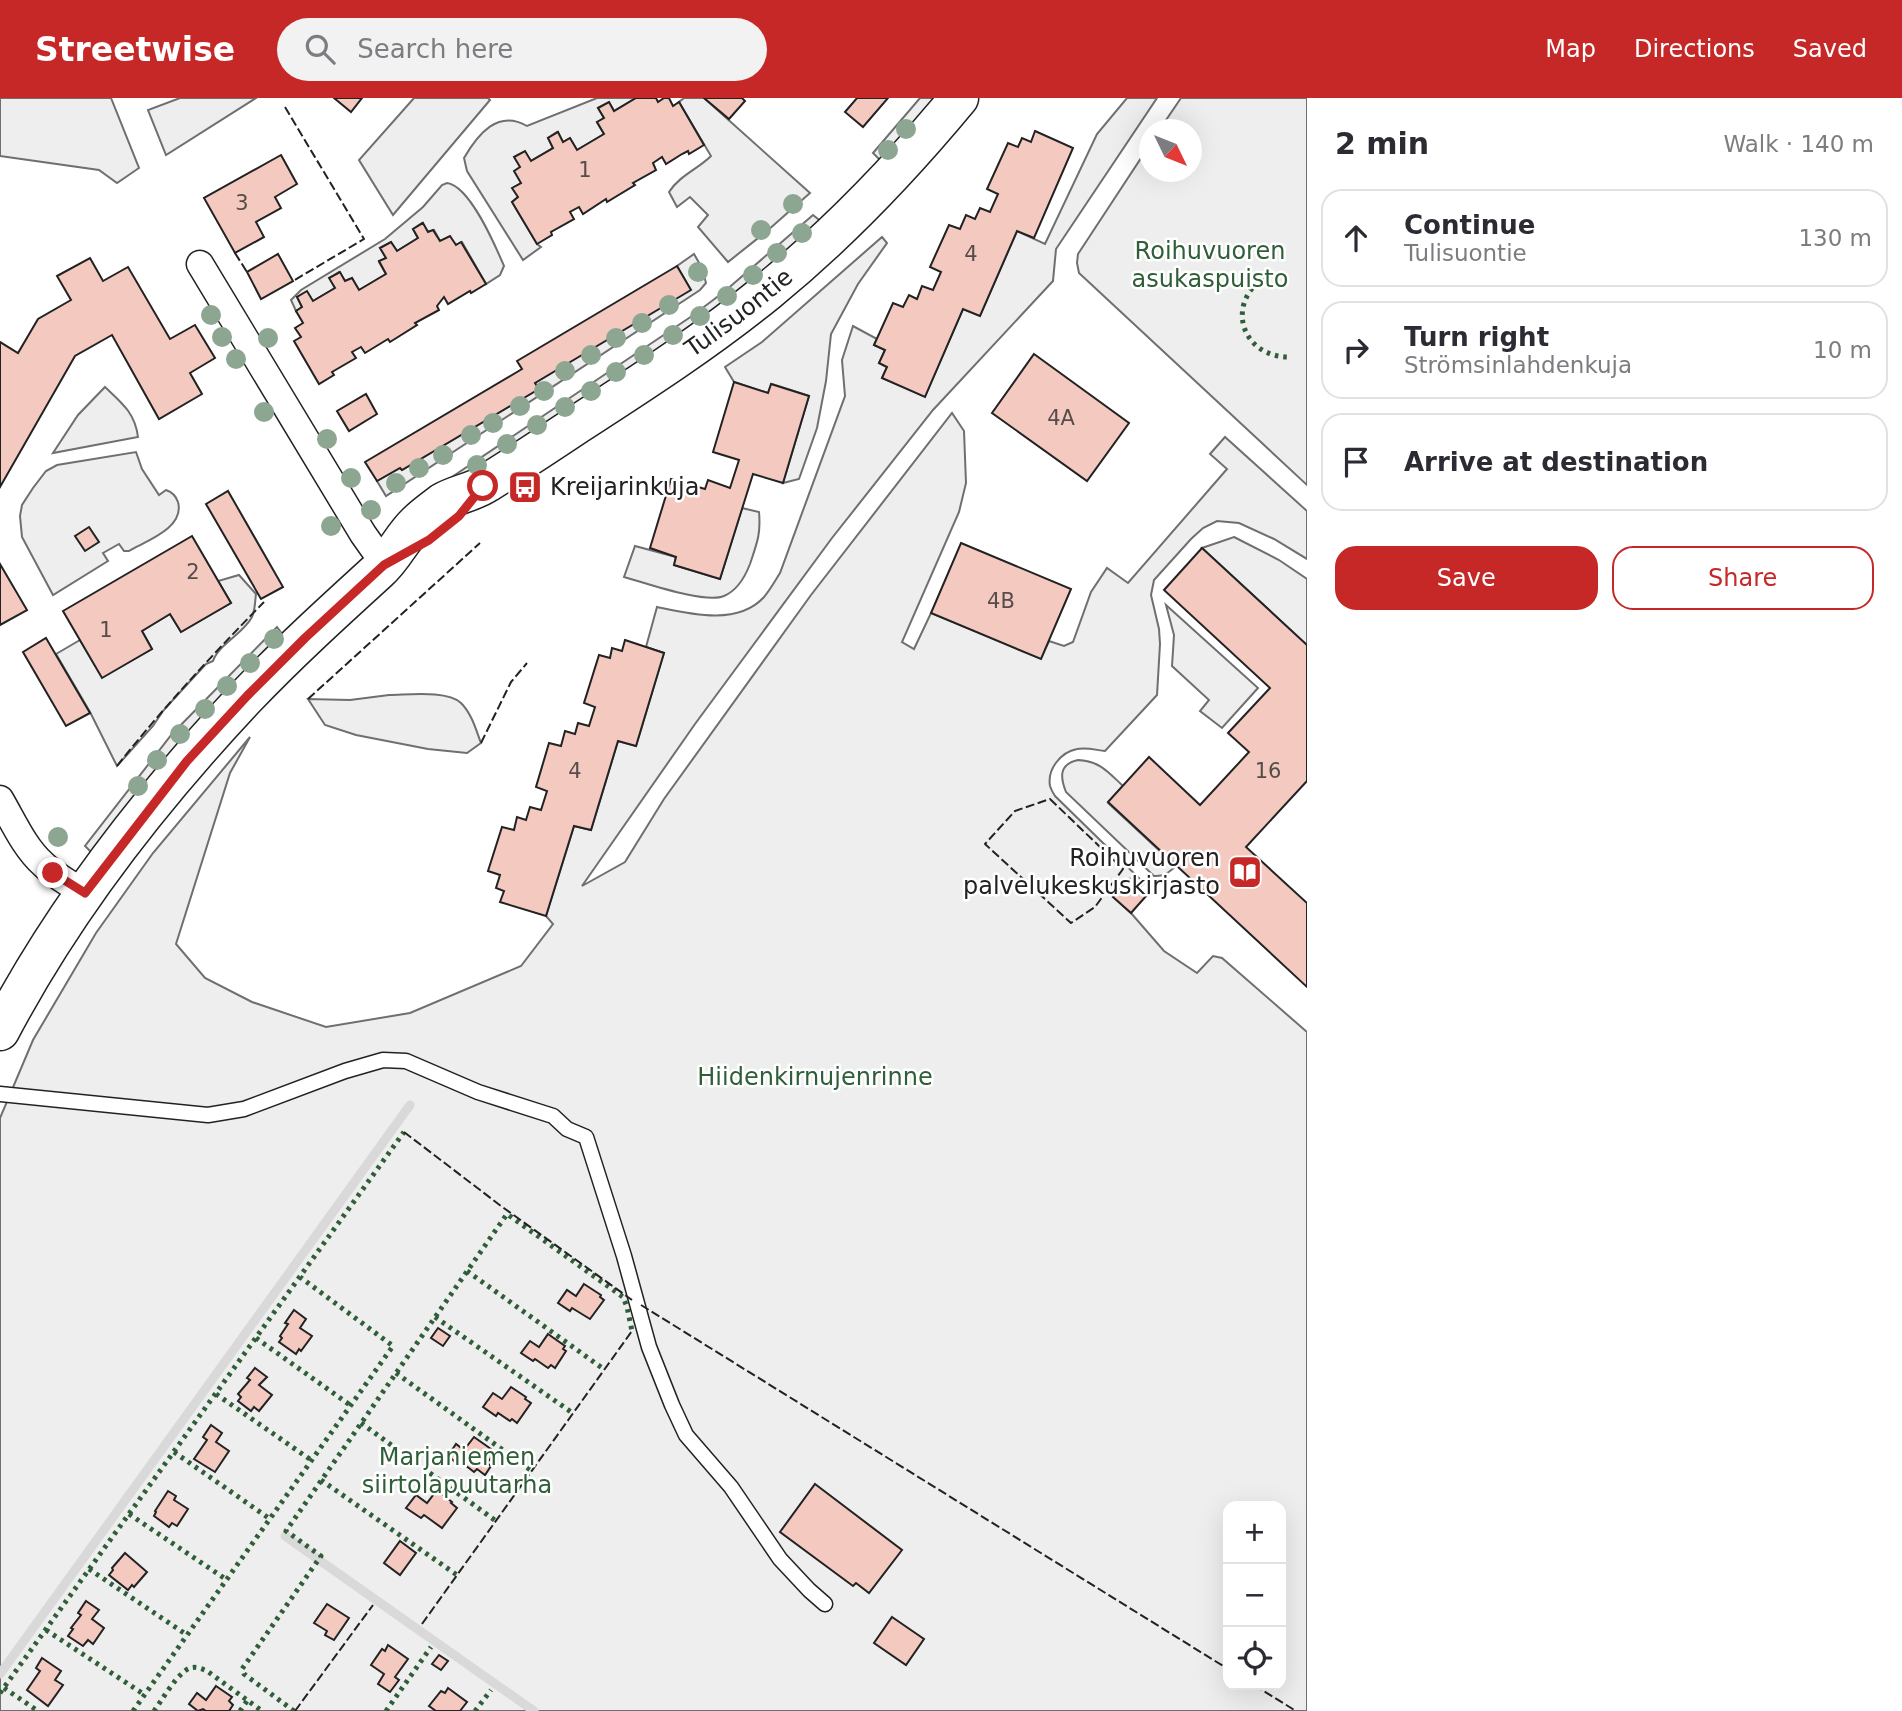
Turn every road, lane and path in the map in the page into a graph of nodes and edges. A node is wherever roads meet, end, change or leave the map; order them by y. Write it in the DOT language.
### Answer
graph roads {
  1 [pos="959,98"];
  2 [pos="200,264"];
  3 [pos="384,565"];
  4 [pos="0,799"];
  5 [pos="85,893"];
  6 [pos="0,1031"];
  7 [pos="0,1094"];
  8 [pos="825,1604"];
  1 -- 3 [label="main road, Tulisuontie"];
  2 -- 3 [label="street"];
  3 -- 5 [label="main road, Tulisuontie"];
  4 -- 5 [label="street"];
  5 -- 6 [label="main road, Tulisuontie"];
  7 -- 8 [label="lane"];
}
